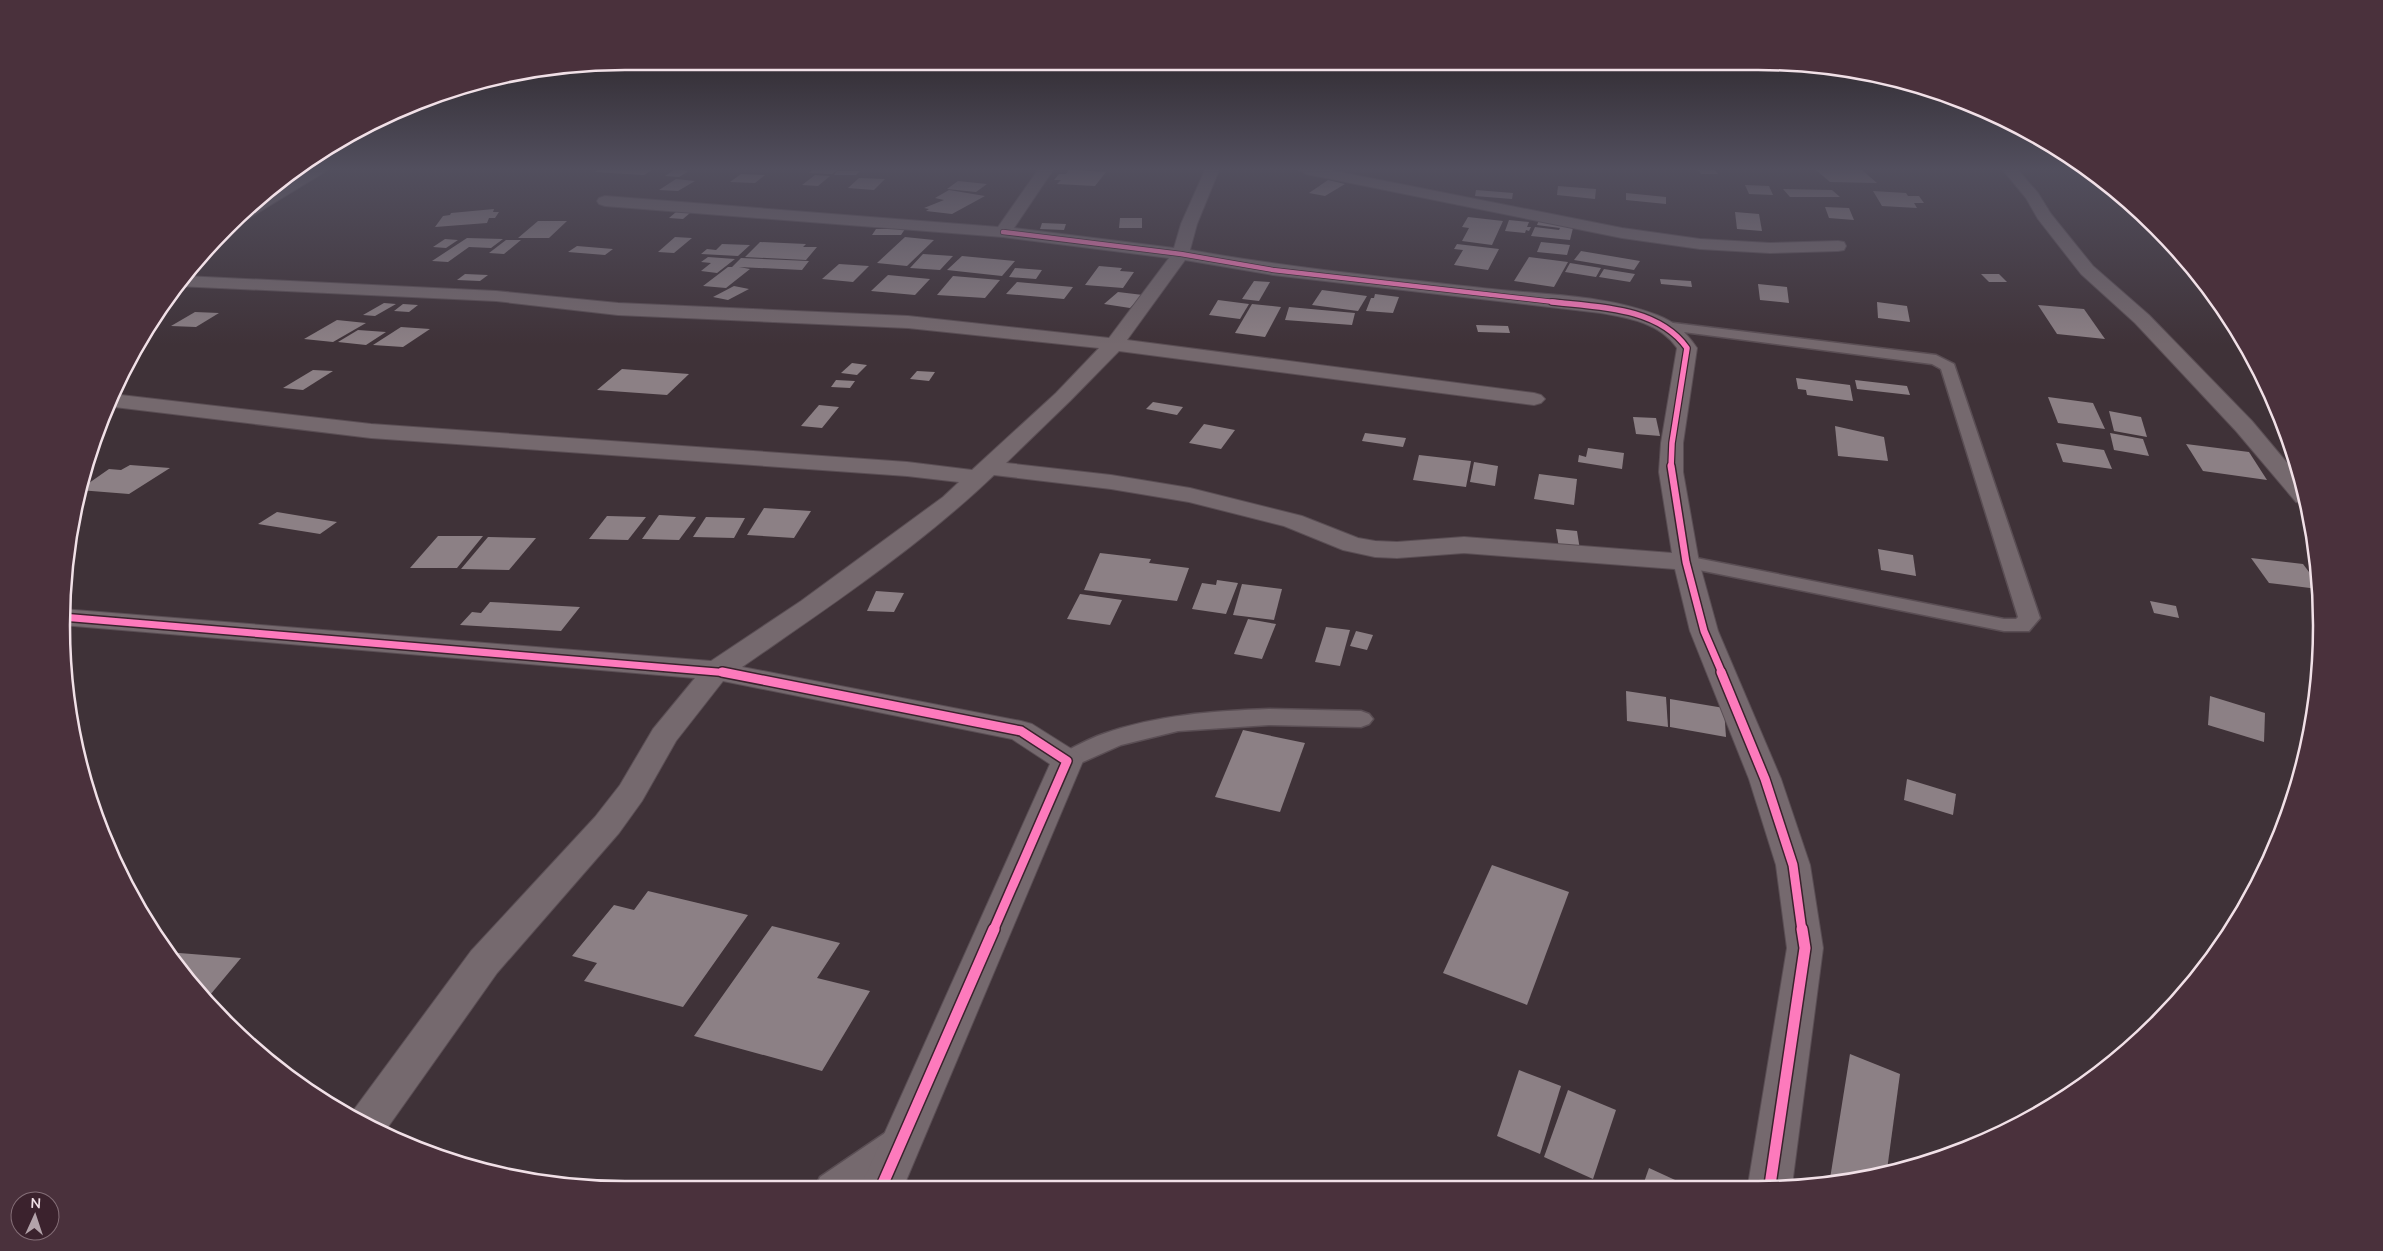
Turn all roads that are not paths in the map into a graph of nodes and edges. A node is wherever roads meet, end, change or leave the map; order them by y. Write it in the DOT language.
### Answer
graph roads {
  1 [pos="957,228"];
  2 [pos="1006,228"];
  3 [pos="1188,228"];
  4 [pos="1599,228"];
  5 [pos="2054,228"];
  6 [pos="1003,232"];
  7 [pos="1838,246"];
  8 [pos="1180,254"];
  9 [pos="190,281"];
  10 [pos="1665,326"];
  11 [pos="1114,344"];
  12 [pos="1534,399"];
  13 [pos="117,401"];
  14 [pos="984,473"];
  15 [pos="2295,486"];
  16 [pos="1686,562"];
  17 [pos="70,618"];
  18 [pos="716,670"];
  19 [pos="1361,718"];
  20 [pos="1067,761"];
  21 [pos="370,1119"];
  22 [pos="902,1140"];
  23 [pos="842,1181"];
  24 [pos="884,1181"];
  25 [pos="1771,1181"];
  1 -- 6 [label="street"];
  2 -- 6 [label="street"];
  3 -- 8 [label="street"];
  4 -- 7 [label="street"];
  5 -- 15 [label="street"];
  6 -- 8 [label="street"];
  8 -- 10 [label="street"];
  8 -- 11 [label="street"];
  9 -- 11 [label="street"];
  10 -- 16 [label="street"];
  10 -- 16 [label="lane"];
  11 -- 12 [label="street"];
  11 -- 14 [label="street"];
  13 -- 14 [label="street"];
  14 -- 16 [label="street"];
  14 -- 18 [label="street"];
  16 -- 25 [label="street"];
  17 -- 18 [label="street"];
  18 -- 20 [label="street"];
  18 -- 21 [label="street"];
  19 -- 20 [label="lane"];
  20 -- 22 [label="street"];
  22 -- 23 [label="lane"];
  22 -- 24 [label="street"];
}
